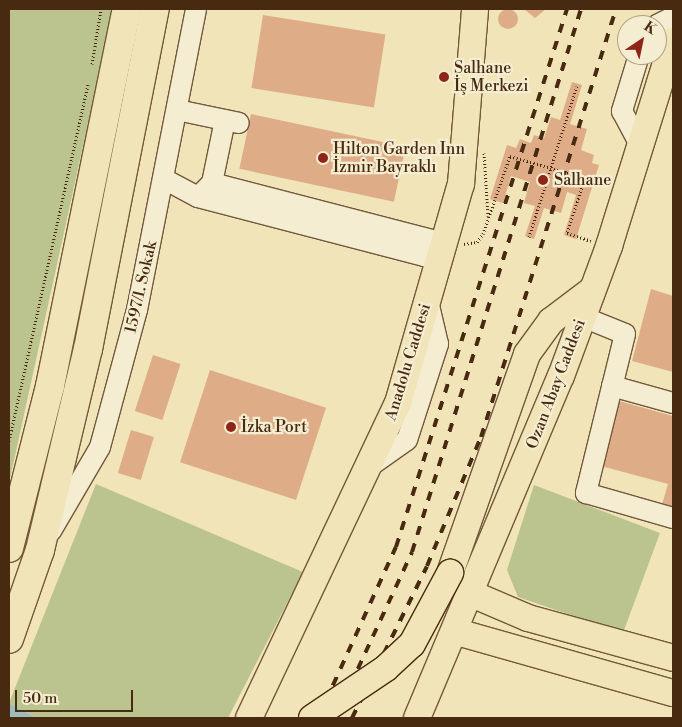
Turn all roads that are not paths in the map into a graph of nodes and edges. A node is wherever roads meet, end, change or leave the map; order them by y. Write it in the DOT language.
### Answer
graph roads {
  1 [pos="126,9"];
  2 [pos="155,9"];
  3 [pos="196,9"];
  4 [pos="475,9"];
  5 [pos="673,41"];
  6 [pos="636,65"];
  7 [pos="177,110"];
  8 [pos="641,146"];
  9 [pos="164,178"];
  10 [pos="205,190"];
  11 [pos="444,243"];
  12 [pos="592,290"];
  13 [pos="583,317"];
  14 [pos="561,376"];
  15 [pos="520,381"];
  16 [pos="612,386"];
  17 [pos="673,403"];
  18 [pos="673,518"];
  19 [pos="9,548"];
  20 [pos="40,550"];
  21 [pos="472,594"];
  22 [pos="457,632"];
  23 [pos="9,639"];
  24 [pos="673,658"];
  25 [pos="673,693"];
  26 [pos="249,718"];
  27 [pos="312,718"];
  28 [pos="417,718"];
  1 -- 19 [label="highway"];
  2 -- 20 [label="highway"];
  3 -- 7 [label="street, 1597/1. Sokak"];
  4 -- 11 [label="main road, Anadolu Caddesi"];
  5 -- 8 [label="main road, Ozan Abay Caddesi"];
  6 -- 8 [label="street"];
  7 -- 9 [label="street, 1597/1. Sokak"];
  7 -- 10 [label="street"];
  8 -- 12 [label="main road, Ozan Abay Caddesi"];
  9 -- 10 [label="street"];
  9 -- 20 [label="street, 1597/1. Sokak"];
  10 -- 11 [label="street"];
  11 -- 26 [label="main road, Anadolu Caddesi"];
  12 -- 13 [label="main road, Ozan Abay Caddesi"];
  12 -- 15 [label="main road"];
  13 -- 14 [label="main road, Ozan Abay Caddesi"];
  13 -- 16 [label="street"];
  14 -- 15 [label="main road"];
  14 -- 21 [label="main road, Ozan Abay Caddesi"];
  15 -- 27 [label="main road, bridge"];
  16 -- 17 [label="street"];
  16 -- 18 [label="street"];
  20 -- 23 [label="highway"];
  21 -- 22 [label="main road, Ozan Abay Caddesi"];
  21 -- 24 [label="main road"];
  22 -- 25 [label="main road"];
  22 -- 28 [label="main road, Ozan Abay Caddesi"];
}
